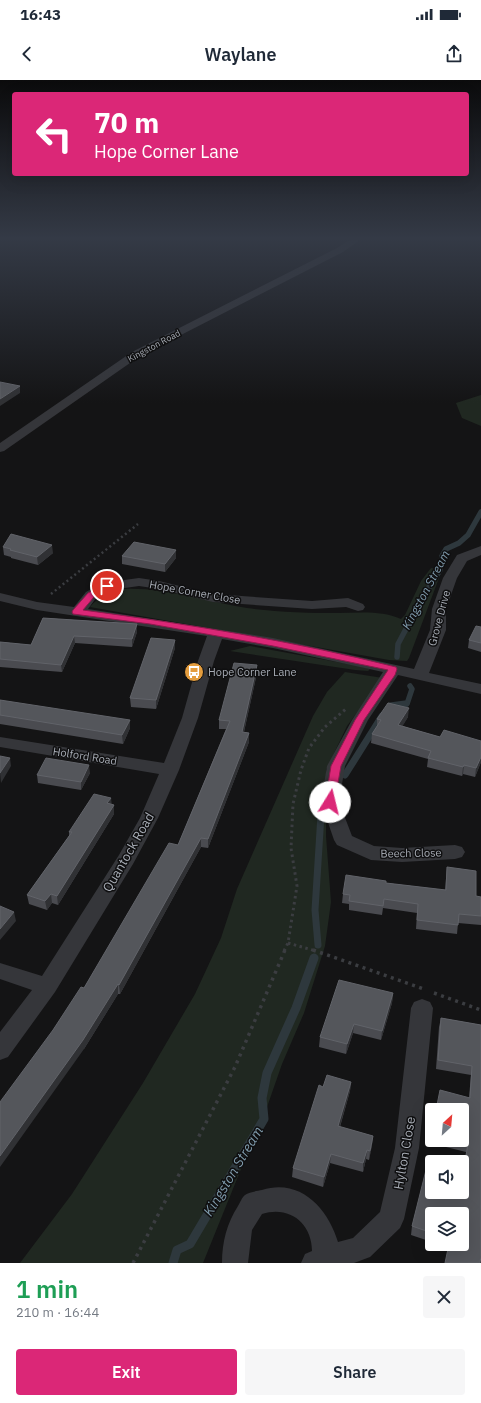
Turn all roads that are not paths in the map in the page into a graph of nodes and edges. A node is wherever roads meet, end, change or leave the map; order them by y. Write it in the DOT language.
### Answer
graph roads {
  1 [pos="257,292"];
  2 [pos="0,448"];
  3 [pos="481,550"];
  4 [pos="0,597"];
  5 [pos="352,601"];
  6 [pos="76,612"];
  7 [pos="216,634"];
  8 [pos="393,669"];
  9 [pos="420,675"];
  10 [pos="481,689"];
  11 [pos="0,742"];
  12 [pos="170,770"];
  13 [pos="455,852"];
  14 [pos="0,971"];
  15 [pos="47,986"];
  16 [pos="422,1008"];
  17 [pos="0,1050"];
  18 [pos="320,1261"];
  19 [pos="235,1263"];
  1 -- 2 [label="street, Kingston Road"];
  3 -- 9 [label="street, Grove Drive"];
  4 -- 6 [label="street"];
  5 -- 6 [label="street, Hope Corner Close"];
  6 -- 7 [label="street"];
  7 -- 8 [label="street"];
  7 -- 12 [label="street, Quantock Road"];
  8 -- 9 [label="street"];
  8 -- 13 [label="street, Beech Close"];
  9 -- 10 [label="street"];
  11 -- 12 [label="street, Holford Road"];
  12 -- 15 [label="street, Quantock Road"];
  14 -- 15 [label="street"];
  15 -- 17 [label="street, Quantock Road"];
  16 -- 18 [label="street, Hylton Close"];
  18 -- 19 [label="street, Hylton Close"];
}
